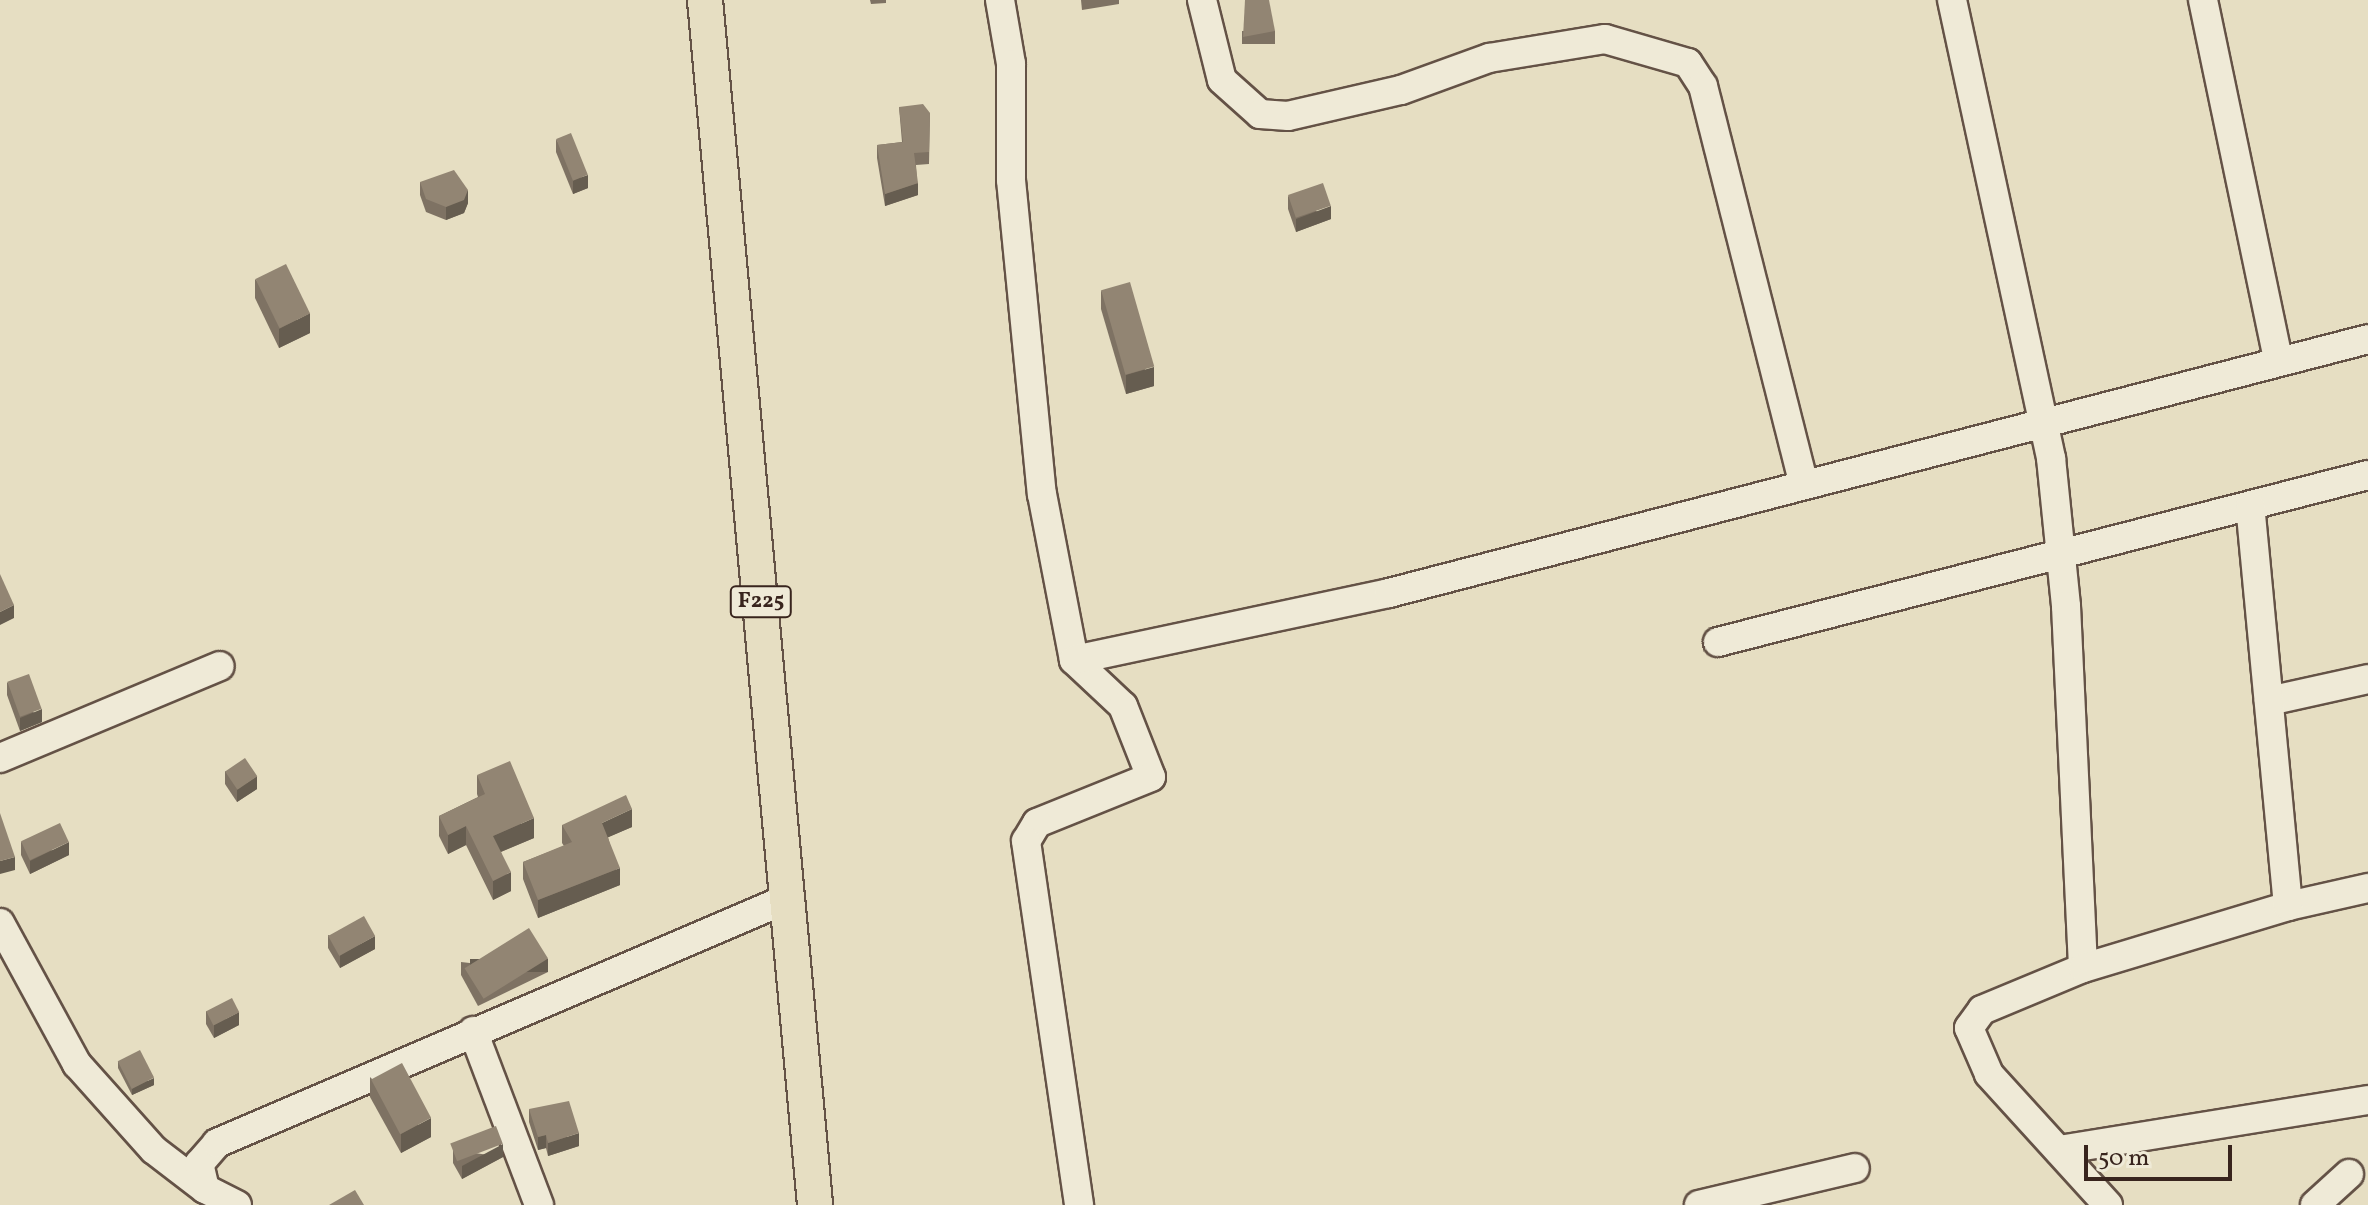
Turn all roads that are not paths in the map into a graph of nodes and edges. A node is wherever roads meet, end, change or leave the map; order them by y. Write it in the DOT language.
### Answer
graph roads {
  1 [pos="705,0"];
  2 [pos="1000,0"];
  3 [pos="1202,0"];
  4 [pos="1952,0"];
  5 [pos="2203,0"];
  6 [pos="2368,339"];
  7 [pos="2278,360"];
  8 [pos="2042,420"];
  9 [pos="2368,475"];
  10 [pos="1804,484"];
  11 [pos="2250,507"];
  12 [pos="2060,557"];
  13 [pos="1718,642"];
  14 [pos="1074,660"];
  15 [pos="220,666"];
  16 [pos="2368,679"];
  17 [pos="2269,701"];
  18 [pos="0,758"];
  19 [pos="2368,888"];
  20 [pos="789,898"];
  21 [pos="2288,906"];
  22 [pos="0,923"];
  23 [pos="2083,968"];
  24 [pos="473,1031"];
  25 [pos="2368,1100"];
  26 [pos="2059,1150"];
  27 [pos="1855,1168"];
  28 [pos="2349,1174"];
  29 [pos="205,1189"];
  30 [pos="237,1205"];
  31 [pos="539,1205"];
  32 [pos="815,1205"];
  33 [pos="1079,1205"];
  34 [pos="1699,1205"];
  35 [pos="2108,1205"];
  36 [pos="2315,1205"];
  1 -- 20 [label="main road, F225"];
  2 -- 14 [label="street"];
  3 -- 10 [label="street"];
  4 -- 8 [label="street"];
  5 -- 7 [label="street"];
  6 -- 7 [label="street"];
  7 -- 8 [label="street"];
  8 -- 10 [label="street"];
  8 -- 12 [label="street"];
  9 -- 11 [label="street"];
  10 -- 14 [label="street"];
  11 -- 12 [label="street"];
  11 -- 17 [label="street"];
  12 -- 13 [label="street"];
  12 -- 23 [label="street"];
  14 -- 33 [label="street"];
  15 -- 18 [label="street"];
  16 -- 17 [label="street"];
  17 -- 21 [label="street"];
  19 -- 21 [label="street"];
  20 -- 24 [label="street"];
  20 -- 32 [label="main road, F225"];
  21 -- 23 [label="street"];
  22 -- 29 [label="street"];
  23 -- 26 [label="street"];
  24 -- 29 [label="street"];
  24 -- 31 [label="street"];
  25 -- 26 [label="street"];
  26 -- 35 [label="street"];
  27 -- 34 [label="street"];
  28 -- 36 [label="street"];
  29 -- 30 [label="street"];
}
